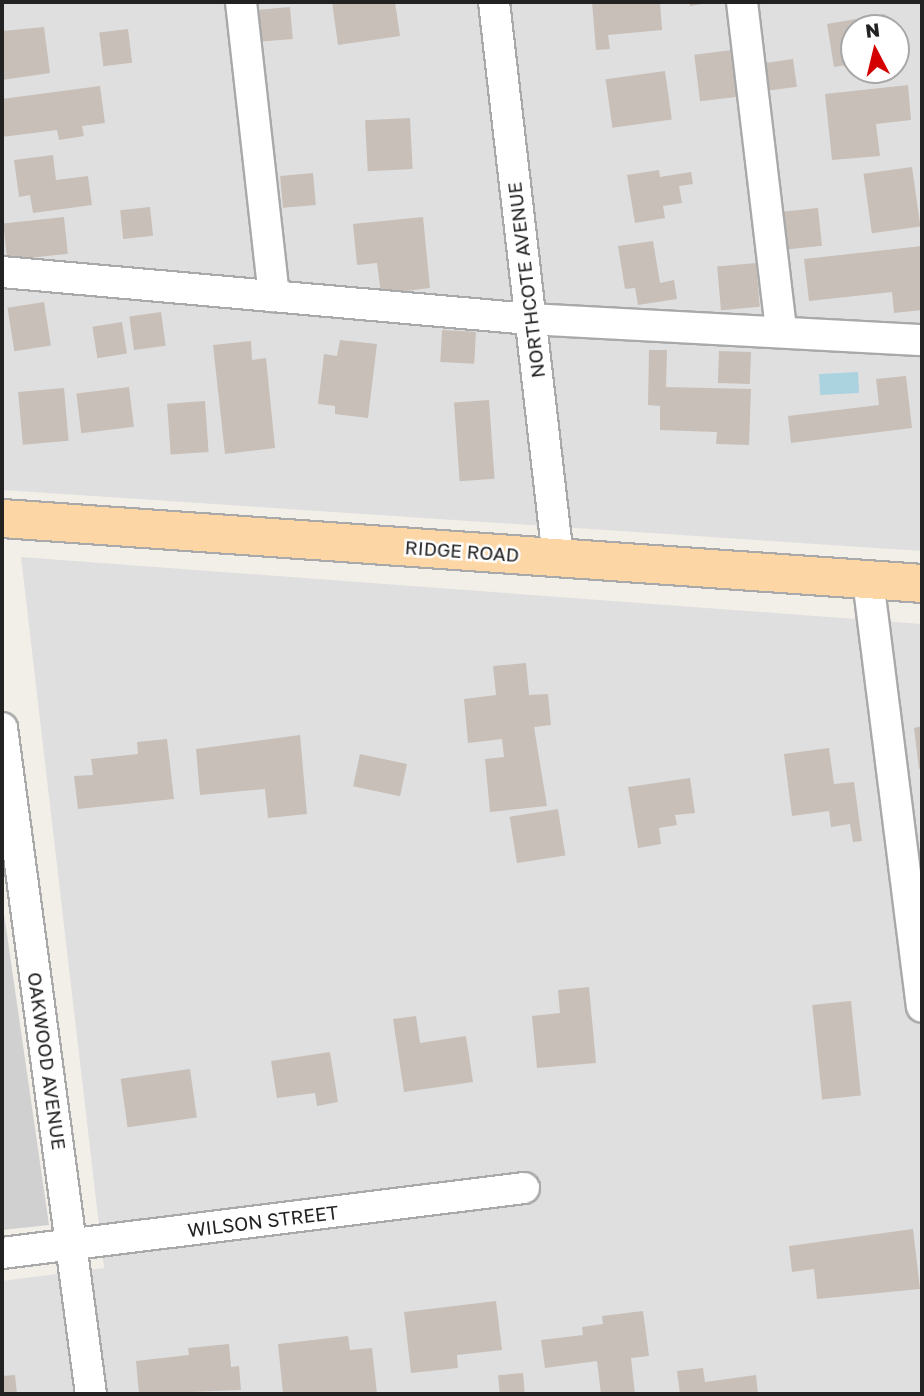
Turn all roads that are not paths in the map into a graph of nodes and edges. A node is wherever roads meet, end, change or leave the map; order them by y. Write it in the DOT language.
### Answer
graph roads {
  1 [pos="241,2"];
  2 [pos="494,2"];
  3 [pos="742,2"];
  4 [pos="2,272"];
  5 [pos="274,296"];
  6 [pos="530,319"];
  7 [pos="781,330"];
  8 [pos="922,340"];
  9 [pos="2,518"];
  10 [pos="558,558"];
  11 [pos="868,579"];
  12 [pos="922,583"];
  13 [pos="2,728"];
  14 [pos="922,1007"];
  15 [pos="524,1188"];
  16 [pos="72,1244"];
  17 [pos="2,1253"];
  18 [pos="91,1394"];
  1 -- 5 [label="street"];
  2 -- 6 [label="street, NORTHCOTE AVENUE"];
  3 -- 7 [label="street"];
  4 -- 5 [label="street"];
  5 -- 6 [label="street"];
  6 -- 7 [label="street"];
  6 -- 10 [label="street, NORTHCOTE AVENUE"];
  7 -- 8 [label="street"];
  9 -- 10 [label="main road, RIDGE ROAD"];
  10 -- 11 [label="main road, RIDGE ROAD"];
  11 -- 12 [label="main road, RIDGE ROAD"];
  11 -- 14 [label="street"];
  13 -- 16 [label="street, OAKWOOD AVENUE"];
  15 -- 16 [label="street, WILSON STREET"];
  16 -- 17 [label="street, WILSON STREET"];
  16 -- 18 [label="street, OAKWOOD AVENUE"];
}
